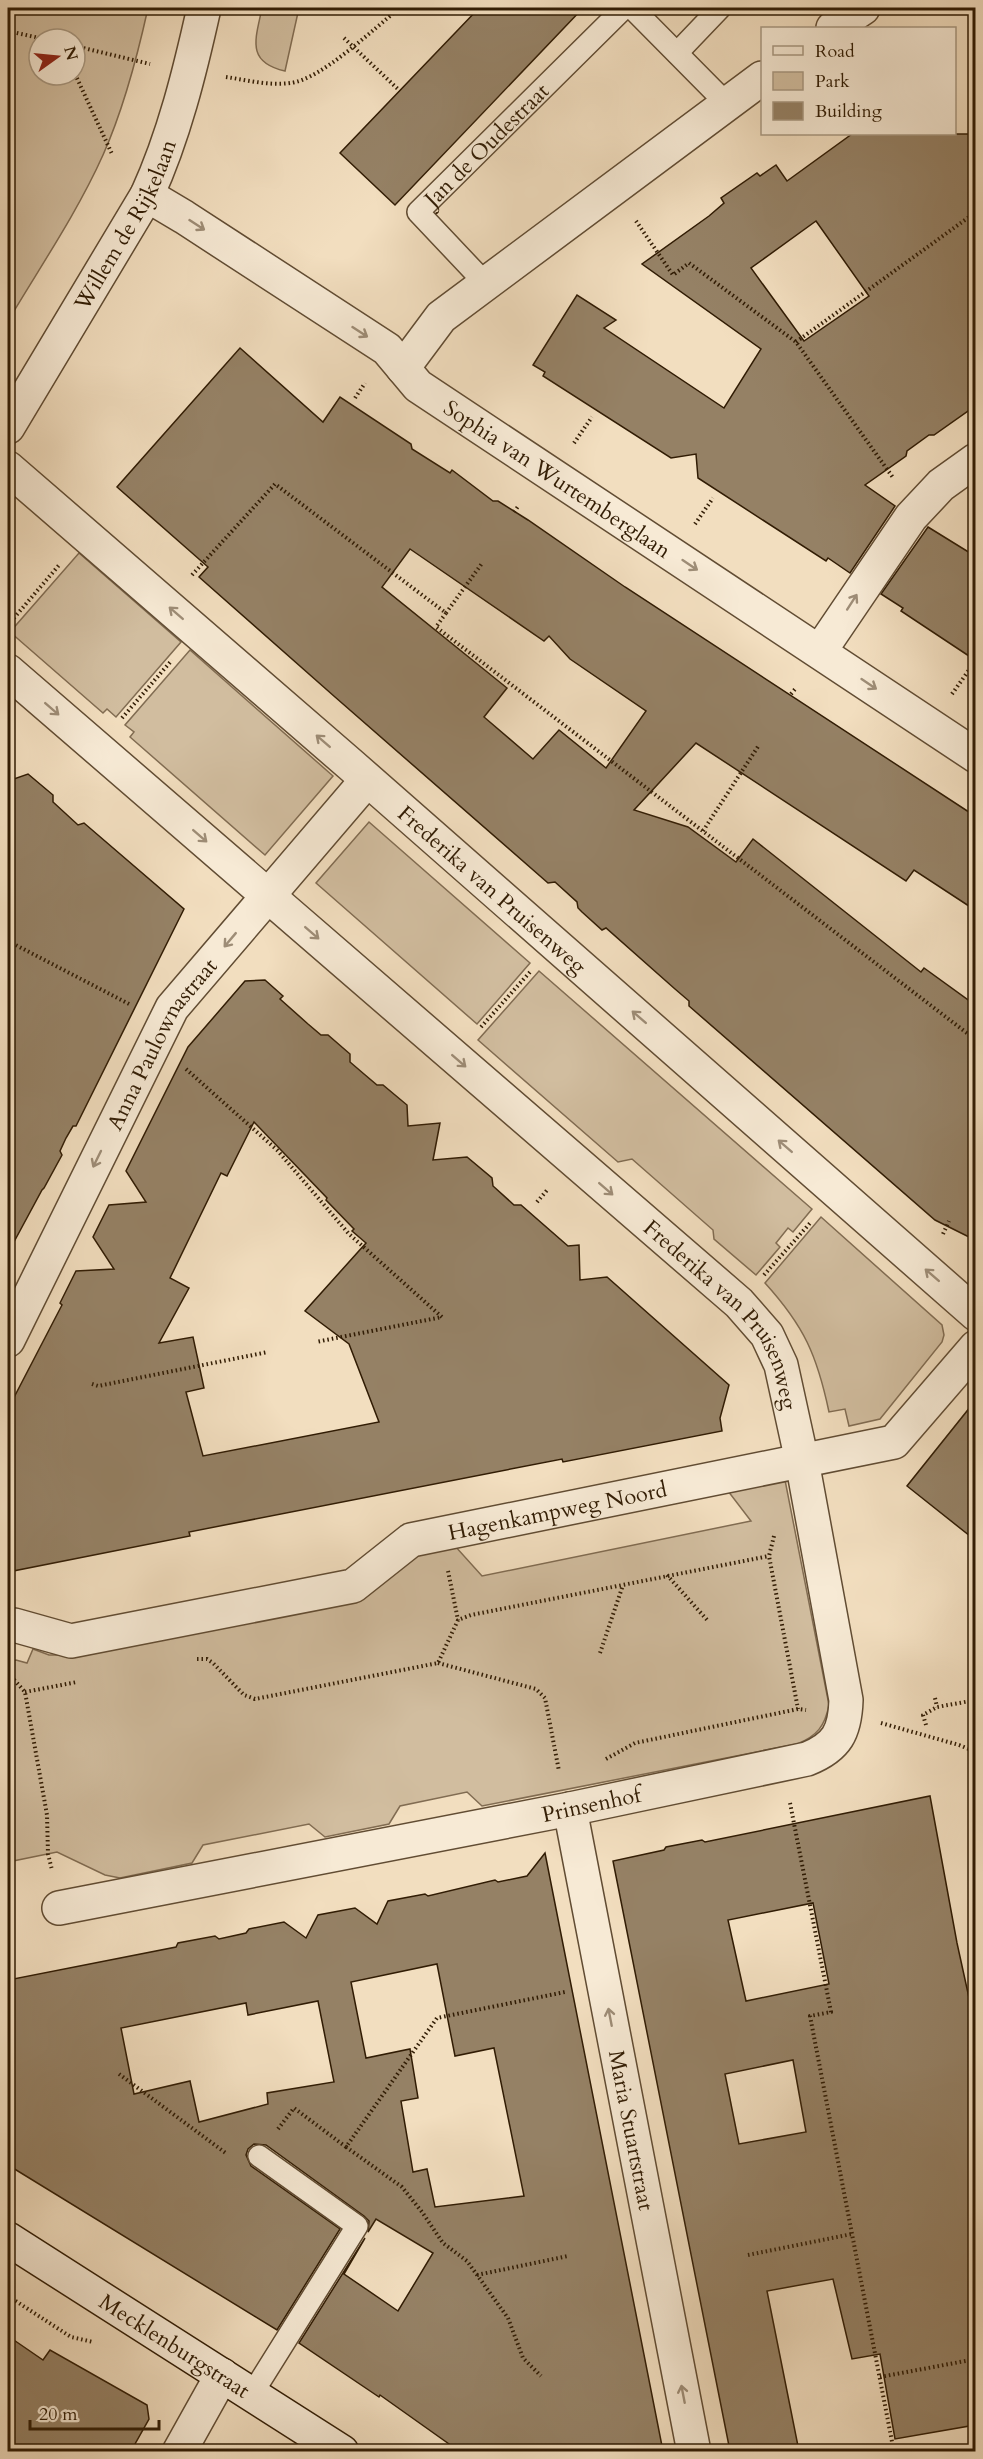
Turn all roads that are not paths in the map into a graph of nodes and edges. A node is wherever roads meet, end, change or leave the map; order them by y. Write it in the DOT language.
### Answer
graph roads {
  1 [pos="204,8"];
  2 [pos="624,8"];
  3 [pos="632,8"];
  4 [pos="720,8"];
  5 [pos="862,8"];
  6 [pos="834,27"];
  7 [pos="677,53"];
  8 [pos="761,79"];
  9 [pos="726,103"];
  10 [pos="147,195"];
  11 [pos="486,284"];
  12 [pos="403,368"];
  13 [pos="8,427"];
  14 [pos="975,460"];
  15 [pos="8,468"];
  16 [pos="820,651"];
  17 [pos="8,671"];
  18 [pos="975,756"];
  19 [pos="367,780"];
  20 [pos="267,895"];
  21 [pos="975,1314"];
  22 [pos="8,1340"];
  23 [pos="975,1347"];
  24 [pos="802,1461"];
  25 [pos="8,1626"];
  26 [pos="570,1809"];
  27 [pos="60,1908"];
  28 [pos="259,2156"];
  29 [pos="8,2239"];
  30 [pos="222,2375"];
  31 [pos="252,2394"];
  32 [pos="179,2451"];
  33 [pos="342,2451"];
  34 [pos="694,2451"];
  1 -- 10 [label="street, Willem de Rijkelaan"];
  2 -- 11 [label="lane, Jan de Oudestraat"];
  3 -- 7 [label="lane"];
  4 -- 7 [label="lane"];
  5 -- 6 [label="street"];
  7 -- 9 [label="lane"];
  8 -- 9 [label="street"];
  9 -- 11 [label="street"];
  10 -- 12 [label="street, Sophia van Wurtemberglaan, one-way"];
  10 -- 13 [label="street, Willem de Rijkelaan"];
  11 -- 12 [label="street"];
  12 -- 16 [label="street, Sophia van Wurtemberglaan, one-way"];
  16 -- 14 [label="street, one-way"];
  19 -- 15 [label="street, Frederika van Pruisenweg, one-way"];
  16 -- 18 [label="street, Sophia van Wurtemberglaan, one-way"];
  17 -- 20 [label="street, Frederika van Pruisenweg, one-way"];
  19 -- 20 [label="street, Anna Paulownastraat"];
  21 -- 19 [label="street, Frederika van Pruisenweg, one-way"];
  20 -- 22 [label="street, Anna Paulownastraat, one-way"];
  20 -- 24 [label="street, Frederika van Pruisenweg, one-way"];
  23 -- 24 [label="street, Hagenkampweg Noord"];
  24 -- 25 [label="street, Hagenkampweg Noord"];
  24 -- 26 [label="street, Prinsenhof"];
  26 -- 27 [label="street, Prinsenhof"];
  34 -- 26 [label="street, Maria Stuartstraat, one-way"];
  28 -- 31 [label="lane"];
  29 -- 30 [label="street, Mecklenburgstraat"];
  30 -- 31 [label="street, Mecklenburgstraat"];
  30 -- 32 [label="street"];
  31 -- 33 [label="street, Mecklenburgstraat"];
}
